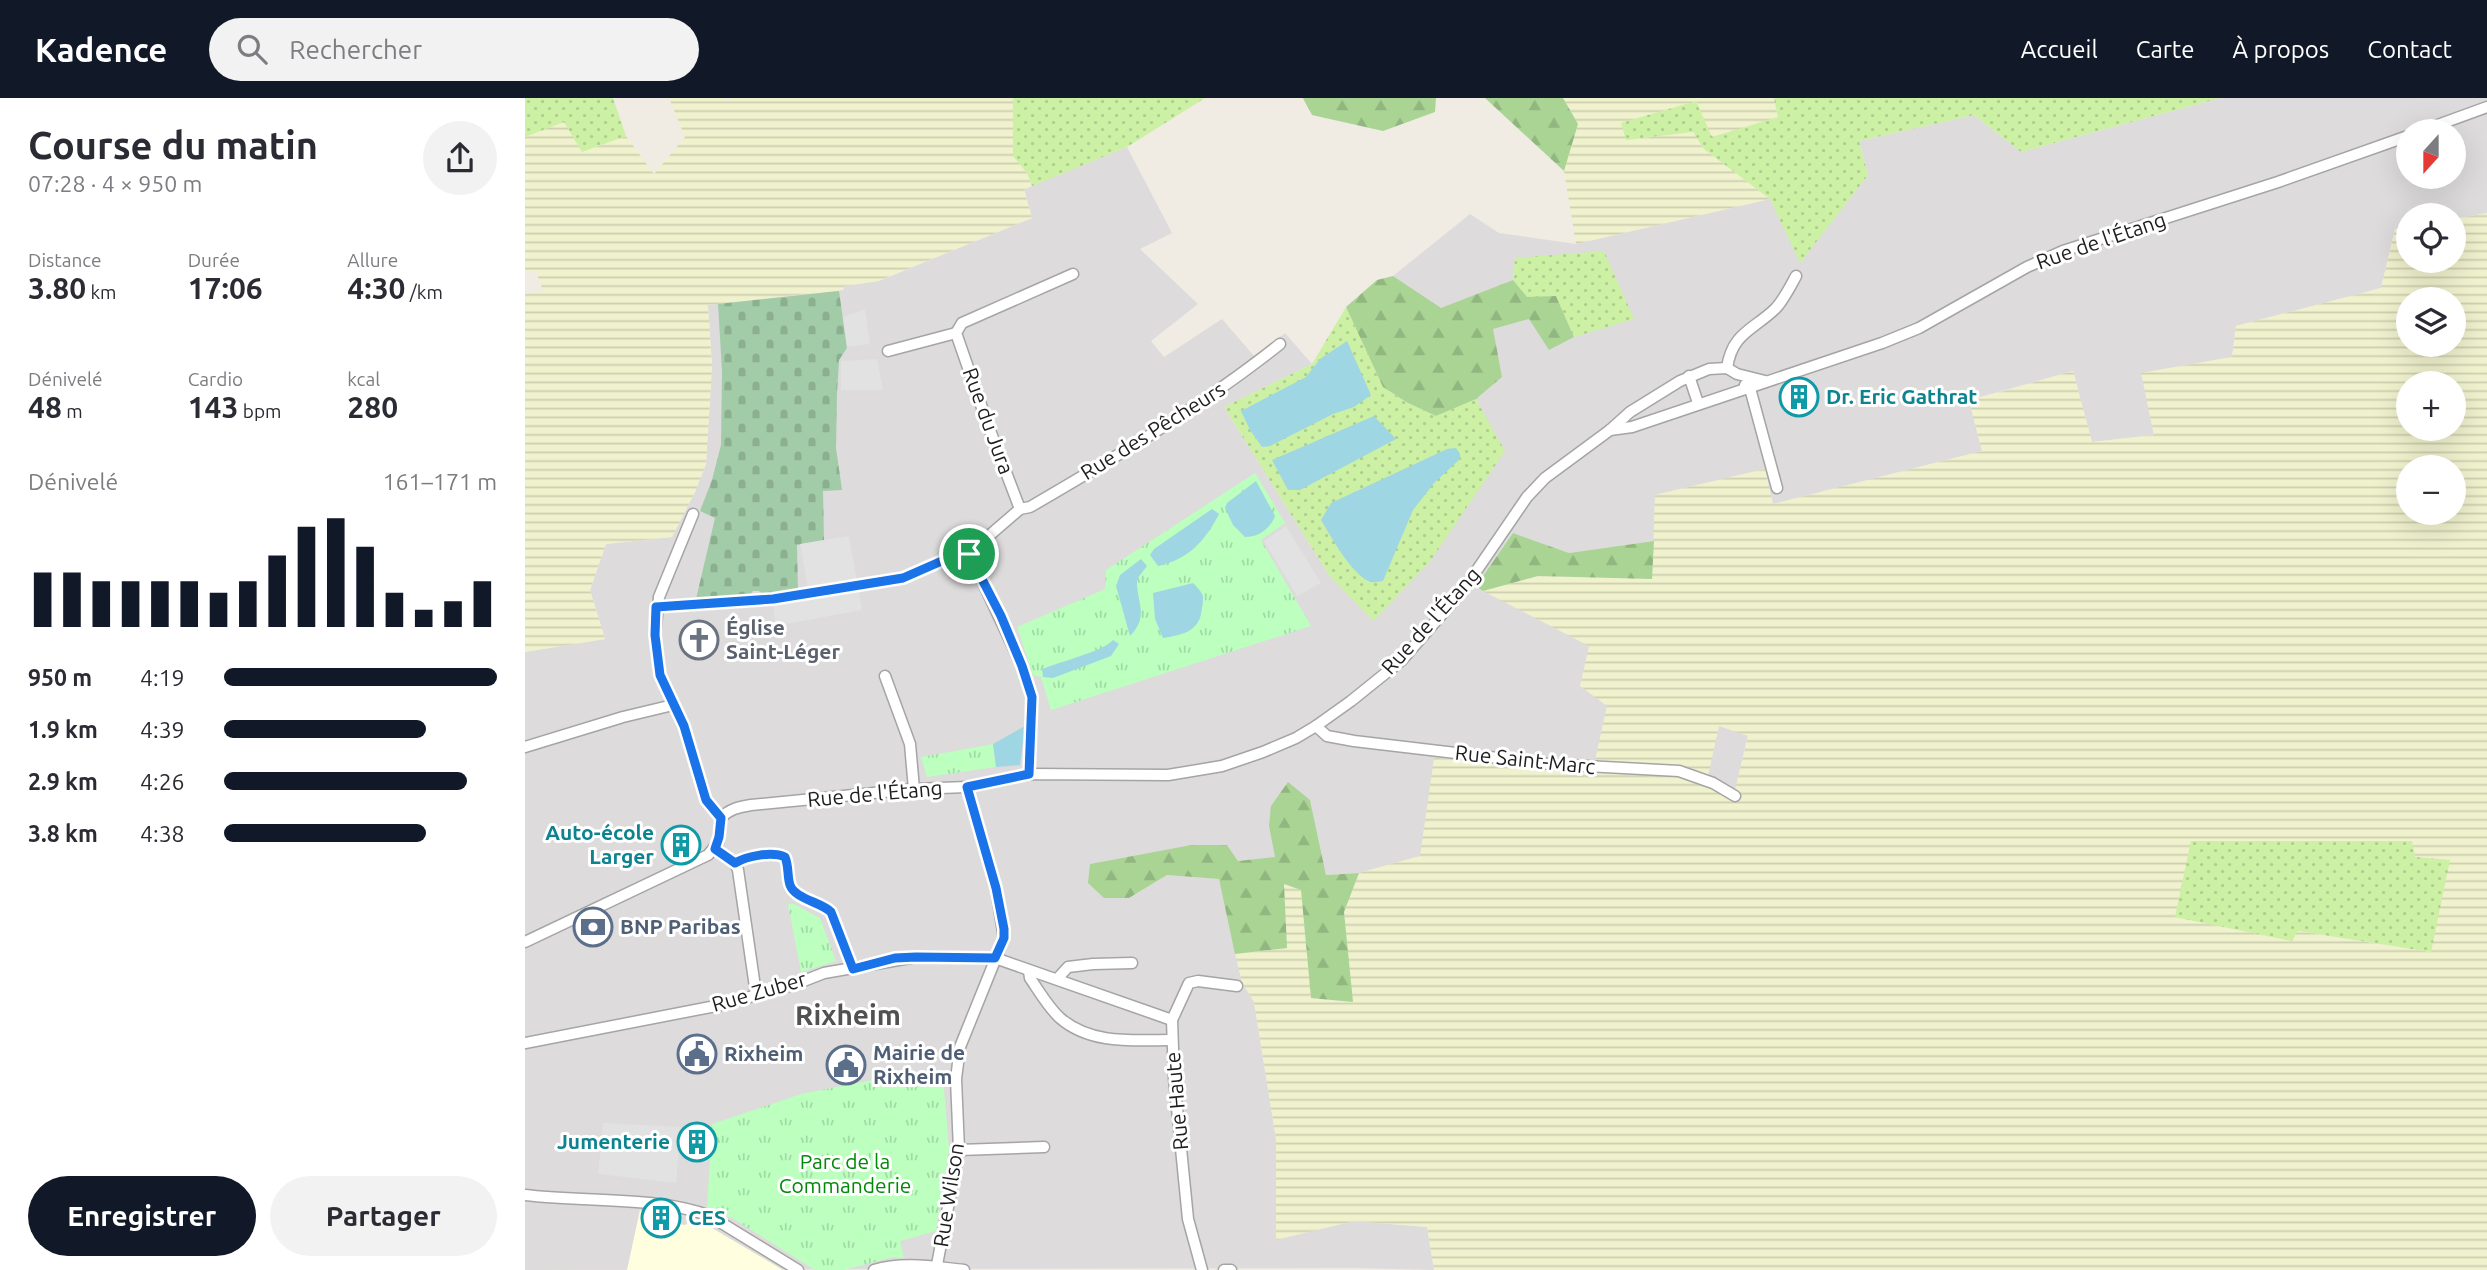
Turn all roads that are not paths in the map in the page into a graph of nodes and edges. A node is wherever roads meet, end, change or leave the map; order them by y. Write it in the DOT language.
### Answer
graph roads {
  1 [pos="2487,107"];
  2 [pos="2454,119"];
  3 [pos="2396,140"];
  4 [pos="1073,274"];
  5 [pos="1796,276"];
  6 [pos="956,333"];
  7 [pos="1280,344"];
  8 [pos="888,351"];
  9 [pos="1727,368"];
  10 [pos="1737,374"];
  11 [pos="1689,376"];
  12 [pos="1765,381"];
  13 [pos="1747,388"];
  14 [pos="1698,403"];
  15 [pos="1610,430"];
  16 [pos="1777,488"];
  17 [pos="1020,509"];
  18 [pos="693,514"];
  19 [pos="969,554"];
  20 [pos="656,607"];
  21 [pos="885,676"];
  22 [pos="673,705"];
  23 [pos="1316,726"];
  24 [pos="525,747"];
  25 [pos="1029,774"];
  26 [pos="967,787"];
  27 [pos="913,789"];
  28 [pos="1735,796"];
  29 [pos="721,818"];
  30 [pos="715,849"];
  31 [pos="735,863"];
  32 [pos="525,942"];
  33 [pos="995,958"];
  34 [pos="1132,963"];
  35 [pos="853,969"];
  36 [pos="1029,971"];
  37 [pos="1058,978"];
  38 [pos="1237,986"];
  39 [pos="756,994"];
  40 [pos="1172,1020"];
  41 [pos="1172,1040"];
  42 [pos="525,1043"];
  43 [pos="1044,1147"];
  44 [pos="959,1150"];
  45 [pos="525,1195"];
  46 [pos="936,1268"];
  47 [pos="798,1270"];
  48 [pos="874,1270"];
  49 [pos="964,1270"];
  50 [pos="1202,1270"];
  51 [pos="1224,1270"];
  52 [pos="1231,1270"];
  1 -- 2 [label="street"];
  3 -- 12 [label="street, Rue de l'Étang"];
  4 -- 6 [label="street"];
  5 -- 9 [label="street"];
  6 -- 8 [label="street"];
  6 -- 17 [label="street, Rue du Jura"];
  7 -- 17 [label="street, Rue des Pêcheurs"];
  9 -- 10 [label="street"];
  9 -- 11 [label="street, Rue de l'Étang"];
  10 -- 12 [label="street"];
  10 -- 13 [label="street"];
  11 -- 14 [label="street"];
  11 -- 15 [label="street, Rue de l'Étang"];
  12 -- 13 [label="street, Rue de l'Étang"];
  13 -- 14 [label="street, Rue de l'Étang"];
  13 -- 16 [label="street"];
  14 -- 15 [label="street, Rue de l'Étang"];
  15 -- 23 [label="street, Rue de l'Étang"];
  17 -- 19 [label="street, Rue des Pêcheurs"];
  18 -- 20 [label="street"];
  19 -- 20 [label="street"];
  19 -- 25 [label="street"];
  20 -- 22 [label="street"];
  21 -- 27 [label="street"];
  22 -- 24 [label="street"];
  22 -- 29 [label="street"];
  23 -- 25 [label="street, Rue de l'Étang"];
  23 -- 28 [label="street, Rue Saint-Marc"];
  25 -- 26 [label="street, Rue de l'Étang"];
  26 -- 27 [label="street, Rue de l'Étang"];
  26 -- 33 [label="street, Rue Wilson"];
  27 -- 29 [label="street, Rue de l'Étang"];
  29 -- 30 [label="street"];
  30 -- 31 [label="street"];
  30 -- 32 [label="street"];
  31 -- 35 [label="street"];
  31 -- 39 [label="street"];
  33 -- 35 [label="street, Rue Zuber"];
  33 -- 36 [label="street"];
  33 -- 44 [label="street, Rue Wilson"];
  34 -- 37 [label="street"];
  35 -- 39 [label="street, Rue Zuber"];
  36 -- 37 [label="street"];
  36 -- 41 [label="street"];
  37 -- 40 [label="street"];
  38 -- 40 [label="street, Rue Haute"];
  39 -- 42 [label="street, Rue Zuber"];
  40 -- 41 [label="street, Rue Haute"];
  41 -- 50 [label="street, Rue Haute"];
  43 -- 44 [label="street"];
  44 -- 46 [label="street, Rue Wilson"];
  45 -- 47 [label="street"];
  46 -- 48 [label="street"];
  46 -- 49 [label="street"];
  51 -- 52 [label="street"];
}
